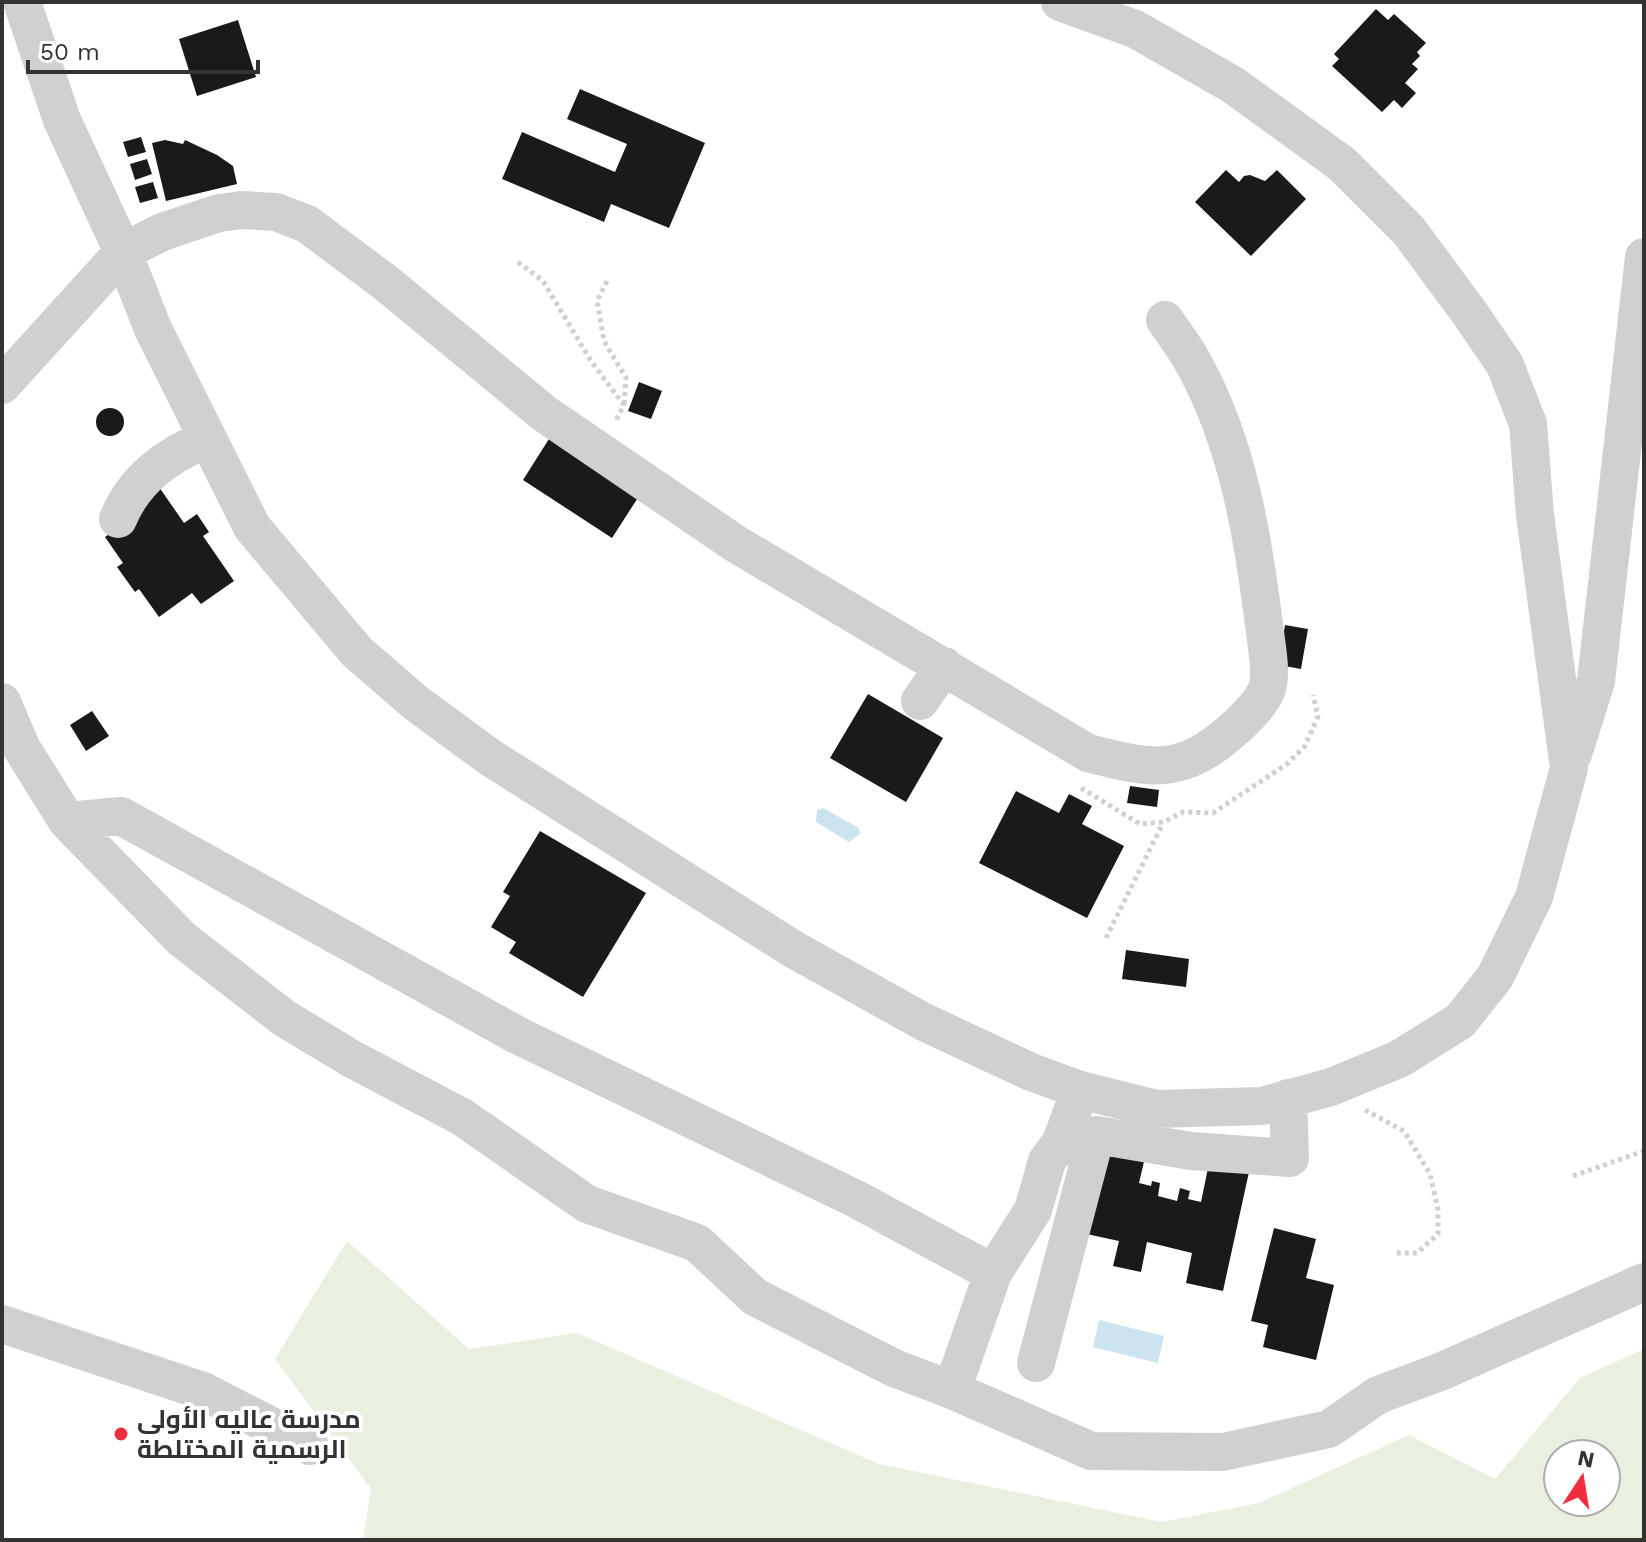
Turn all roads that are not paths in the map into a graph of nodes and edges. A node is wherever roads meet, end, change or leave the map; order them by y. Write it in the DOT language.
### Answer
graph roads {
  1 [pos="22,2"];
  2 [pos="1060,2"];
  3 [pos="123,252"];
  4 [pos="1644,257"];
  5 [pos="1165,320"];
  6 [pos="2,385"];
  7 [pos="206,439"];
  8 [pos="118,519"];
  9 [pos="944,666"];
  10 [pos="920,701"];
  11 [pos="2,702"];
  12 [pos="1569,768"];
  13 [pos="67,821"];
  14 [pos="1080,1090"];
  15 [pos="1288,1098"];
  16 [pos="993,1273"];
  17 [pos="1644,1282"];
  18 [pos="2,1324"];
  19 [pos="1036,1363"];
  20 [pos="952,1390"];
  21 [pos="310,1446"];
  1 -- 3 [label="street"];
  2 -- 12 [label="street"];
  3 -- 6 [label="street"];
  3 -- 7 [label="street"];
  3 -- 9 [label="street"];
  4 -- 12 [label="street"];
  5 -- 9 [label="street"];
  7 -- 8 [label="street"];
  7 -- 14 [label="street"];
  9 -- 10 [label="street"];
  11 -- 13 [label="street"];
  12 -- 15 [label="street"];
  13 -- 16 [label="street"];
  13 -- 20 [label="street"];
  14 -- 15 [label="street"];
  14 -- 16 [label="street"];
  15 -- 19 [label="street"];
  16 -- 20 [label="street"];
  17 -- 20 [label="street"];
  18 -- 21 [label="street"];
}
